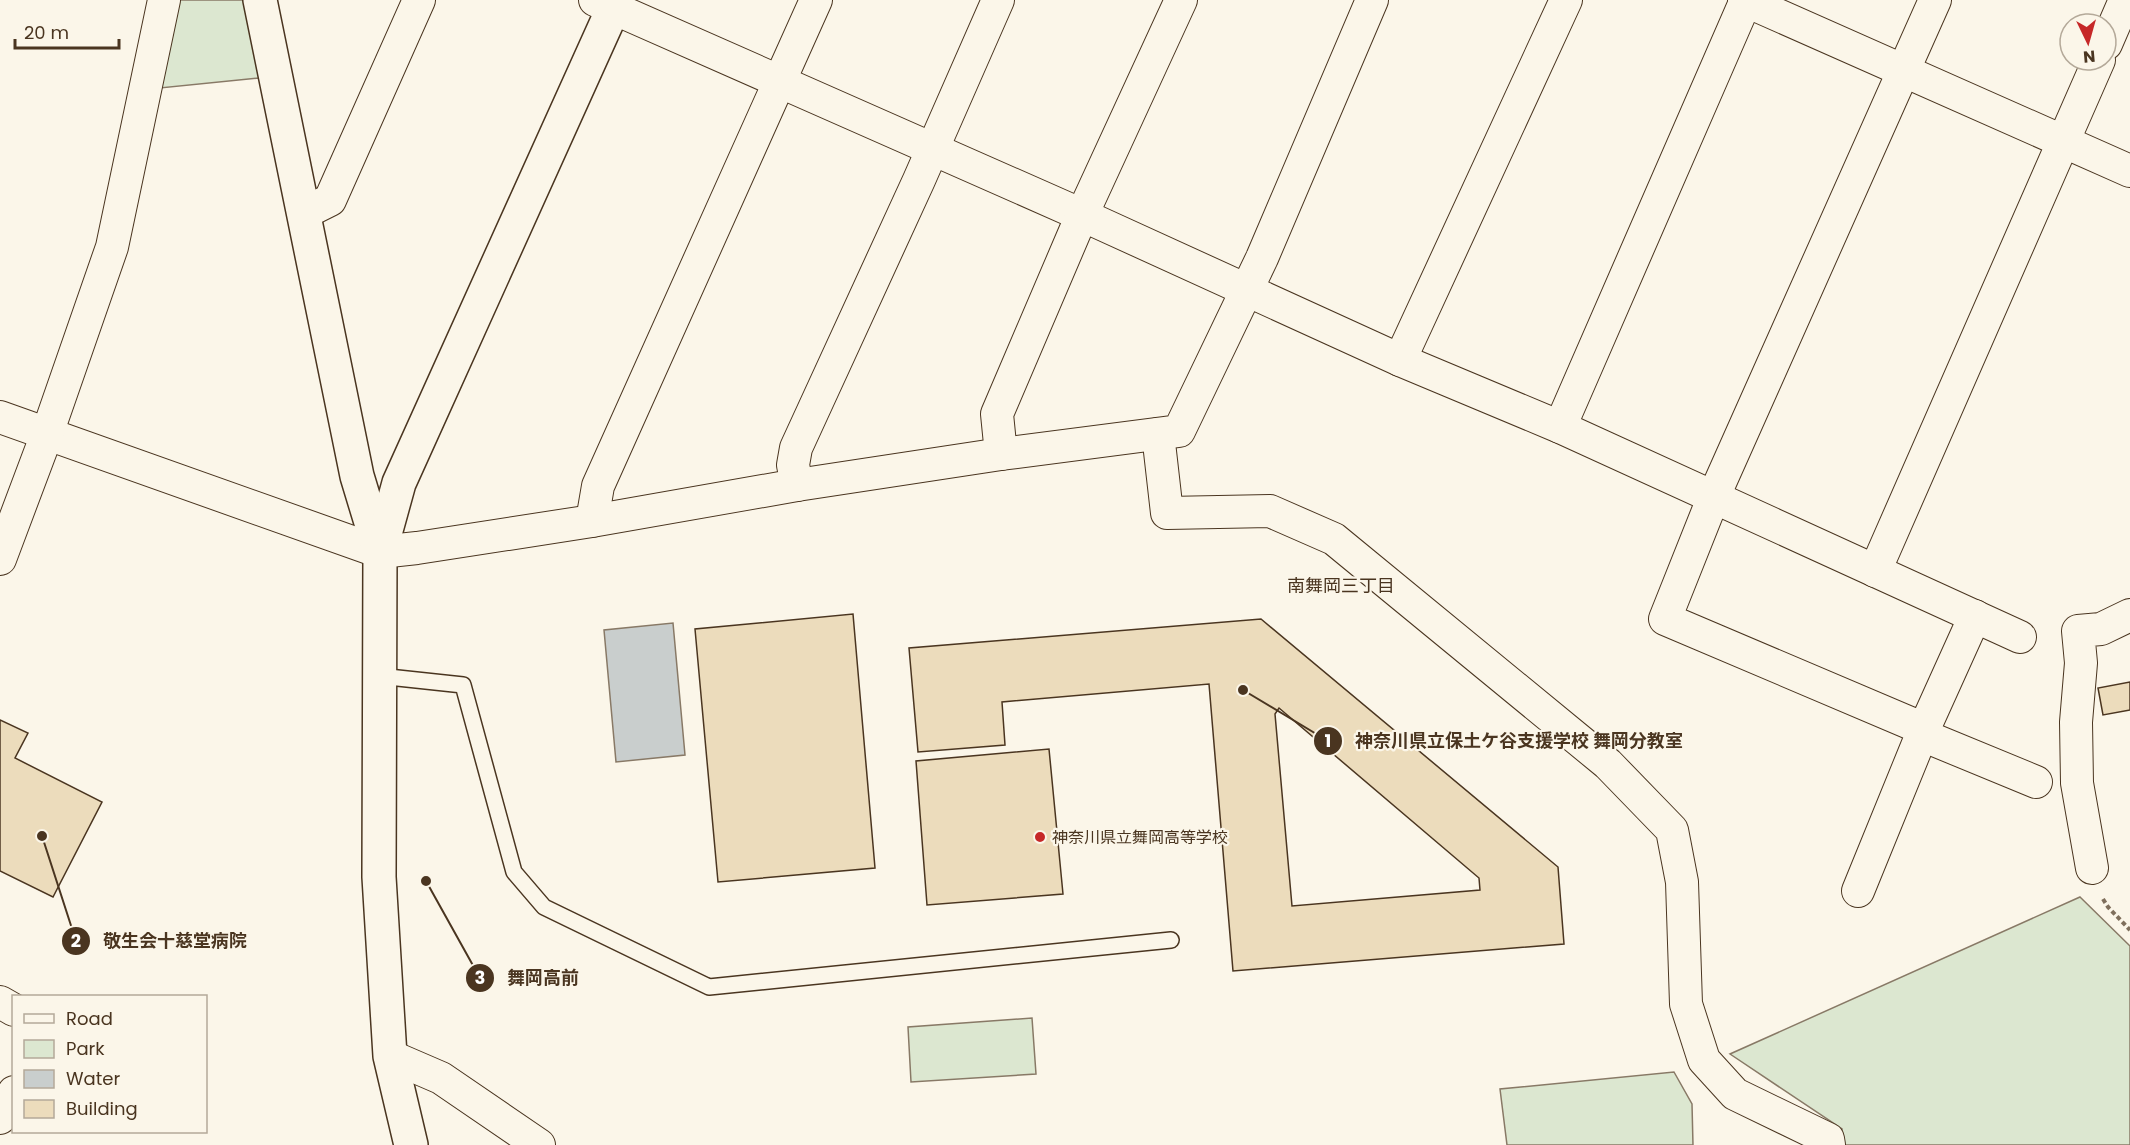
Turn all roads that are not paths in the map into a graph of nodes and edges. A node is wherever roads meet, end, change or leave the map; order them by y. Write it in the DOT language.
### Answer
graph roads {
  1 [pos="164,0"];
  2 [pos="260,0"];
  3 [pos="419,0"];
  4 [pos="816,0"];
  5 [pos="998,0"];
  6 [pos="1181,0"];
  7 [pos="1372,0"];
  8 [pos="1566,0"];
  9 [pos="1745,0"];
  10 [pos="1935,0"];
  11 [pos="2125,0"];
  12 [pos="608,3"];
  13 [pos="2118,16"];
  14 [pos="1904,70"];
  15 [pos="2094,72"];
  16 [pos="780,80"];
  17 [pos="2064,141"];
  18 [pos="932,148"];
  19 [pos="2130,171"];
  20 [pos="304,213"];
  21 [pos="1082,215"];
  22 [pos="1246,290"];
  23 [pos="1400,360"];
  24 [pos="0,417"];
  25 [pos="1560,427"];
  26 [pos="47,434"];
  27 [pos="1158,434"];
  28 [pos="1001,454"];
  29 [pos="797,485"];
  30 [pos="1714,496"];
  31 [pos="592,521"];
  32 [pos="380,552"];
  33 [pos="0,558"];
  34 [pos="1875,571"];
  35 [pos="2130,615"];
  36 [pos="1975,616"];
  37 [pos="2020,637"];
  38 [pos="379,676"];
  39 [pos="1923,732"];
  40 [pos="2036,782"];
  41 [pos="2092,868"];
  42 [pos="1858,891"];
  43 [pos="1171,940"];
  44 [pos="390,1056"];
  45 [pos="12,1096"];
  46 [pos="0,1118"];
  47 [pos="411,1145"];
  48 [pos="539,1145"];
  49 [pos="1828,1145"];
  1 -- 26 [label="street"];
  2 -- 20 [label="street"];
  3 -- 20 [label="street"];
  4 -- 16 [label="street"];
  5 -- 18 [label="street"];
  6 -- 21 [label="street"];
  7 -- 22 [label="street"];
  8 -- 23 [label="street"];
  9 -- 14 [label="street"];
  9 -- 25 [label="street"];
  10 -- 14 [label="street"];
  11 -- 13 [label="street"];
  12 -- 16 [label="street"];
  12 -- 32 [label="street"];
  14 -- 17 [label="street"];
  14 -- 30 [label="street"];
  15 -- 17 [label="street"];
  16 -- 18 [label="street"];
  16 -- 31 [label="street"];
  17 -- 19 [label="street"];
  17 -- 34 [label="street"];
  18 -- 21 [label="street"];
  18 -- 29 [label="street"];
  20 -- 32 [label="street"];
  21 -- 22 [label="street"];
  21 -- 28 [label="street"];
  22 -- 23 [label="street"];
  22 -- 27 [label="street"];
  23 -- 25 [label="street"];
  24 -- 26 [label="street"];
  25 -- 30 [label="street"];
  26 -- 32 [label="street"];
  26 -- 33 [label="street"];
  27 -- 28 [label="street"];
  27 -- 49 [label="street"];
  28 -- 29 [label="street"];
  29 -- 31 [label="street"];
  30 -- 34 [label="street"];
  30 -- 39 [label="street"];
  31 -- 32 [label="street"];
  32 -- 38 [label="street"];
  34 -- 36 [label="street"];
  35 -- 41 [label="street"];
  36 -- 37 [label="street"];
  36 -- 39 [label="street"];
  38 -- 43 [label="lane"];
  38 -- 44 [label="street"];
  39 -- 40 [label="street"];
  39 -- 42 [label="street"];
  44 -- 47 [label="street"];
  44 -- 48 [label="street"];
  45 -- 46 [label="street"];
}
